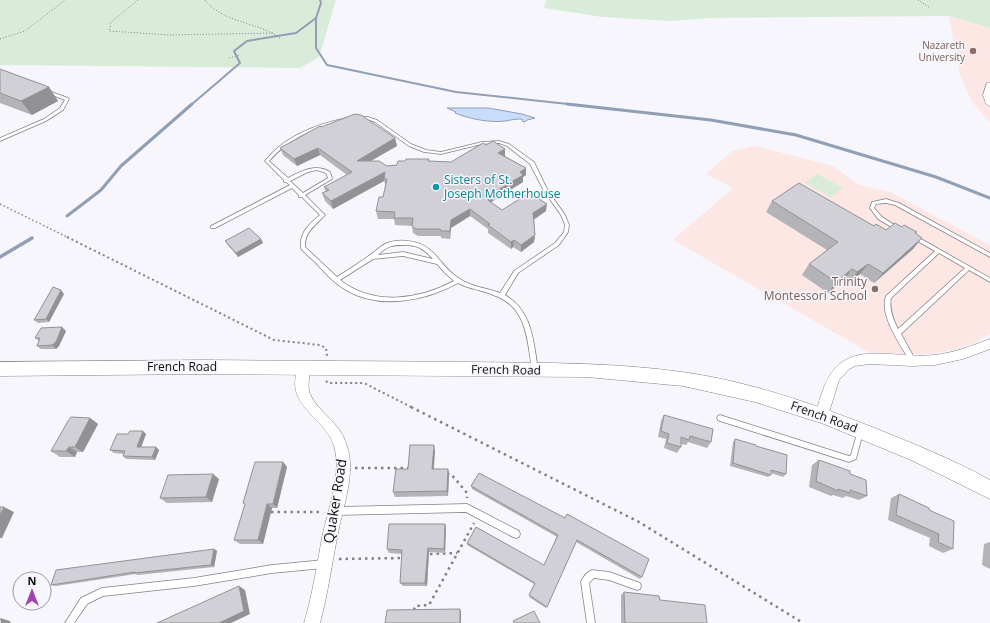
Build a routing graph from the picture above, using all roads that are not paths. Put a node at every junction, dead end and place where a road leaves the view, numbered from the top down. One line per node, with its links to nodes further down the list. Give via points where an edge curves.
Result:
1 (990, 86): 3 (street, via 986,91)
2 (40, 89): 4 (lane, via 67,99 62,109 45,120)
3 (990, 104)
4 (0, 140)
5 (286, 181): 6 (lane); 7 (lane, via 313,169 321,168 328,172 330,178); 19 (lane, via 267,161 278,149 294,138 337,120 368,118 410,144 436,153 492,142 508,145 532,163 546,192 567,225 566,232 557,244 516,272)
6 (292, 186): 7 (lane); 8 (lane)
7 (301, 196): 16 (lane, via 323,215 303,236 303,248)
8 (213, 227)
9 (900, 229): 12 (lane, via 875,214 872,208 874,203 886,201 902,206)
10 (906, 233): 11 (lane)
11 (938, 250): 15 (lane); 20 (lane, via 886,301)
12 (990, 255)
13 (372, 257): 14 (lane, via 403,254); 14 (lane, via 382,247 391,244 416,244 427,250); 16 (lane)
14 (438, 262): 18 (lane)
15 (968, 268): 17 (lane); 20 (lane)
16 (337, 280): 18 (lane, via 356,292 389,299 429,294)
17 (990, 280)
18 (458, 281): 19 (lane)
19 (502, 296): 25 (lane, via 516,306 523,316)
20 (898, 333): 22 (lane)
21 (990, 344): 22 (street, via 957,356)
22 (914, 362): 26 (street, via 868,359 853,361 846,365 833,381)
23 (304, 368): 24 (street, French Road); 25 (street, French Road); 30 (street, Quaker Road, via 303,392 307,402 336,433 343,453)
24 (0, 369)
25 (536, 370): 26 (street, French Road, via 587,370 684,379 727,388)
26 (822, 415): 28 (street, French Road)
27 (720, 418): 28 (lane, via 849,459 854,457)
28 (860, 430): 29 (street, French Road, via 913,451)
29 (990, 490)
30 (334, 511): 31 (lane, via 467,508); 32 (street, Quaker Road)
31 (516, 534)
32 (325, 561): 34 (lane, via 194,582 102,592 84,600); 35 (street, Quaker Road)
33 (637, 586): 36 (lane, via 609,576 592,574 586,582)
34 (68, 623)
35 (312, 623)
36 (592, 623)

